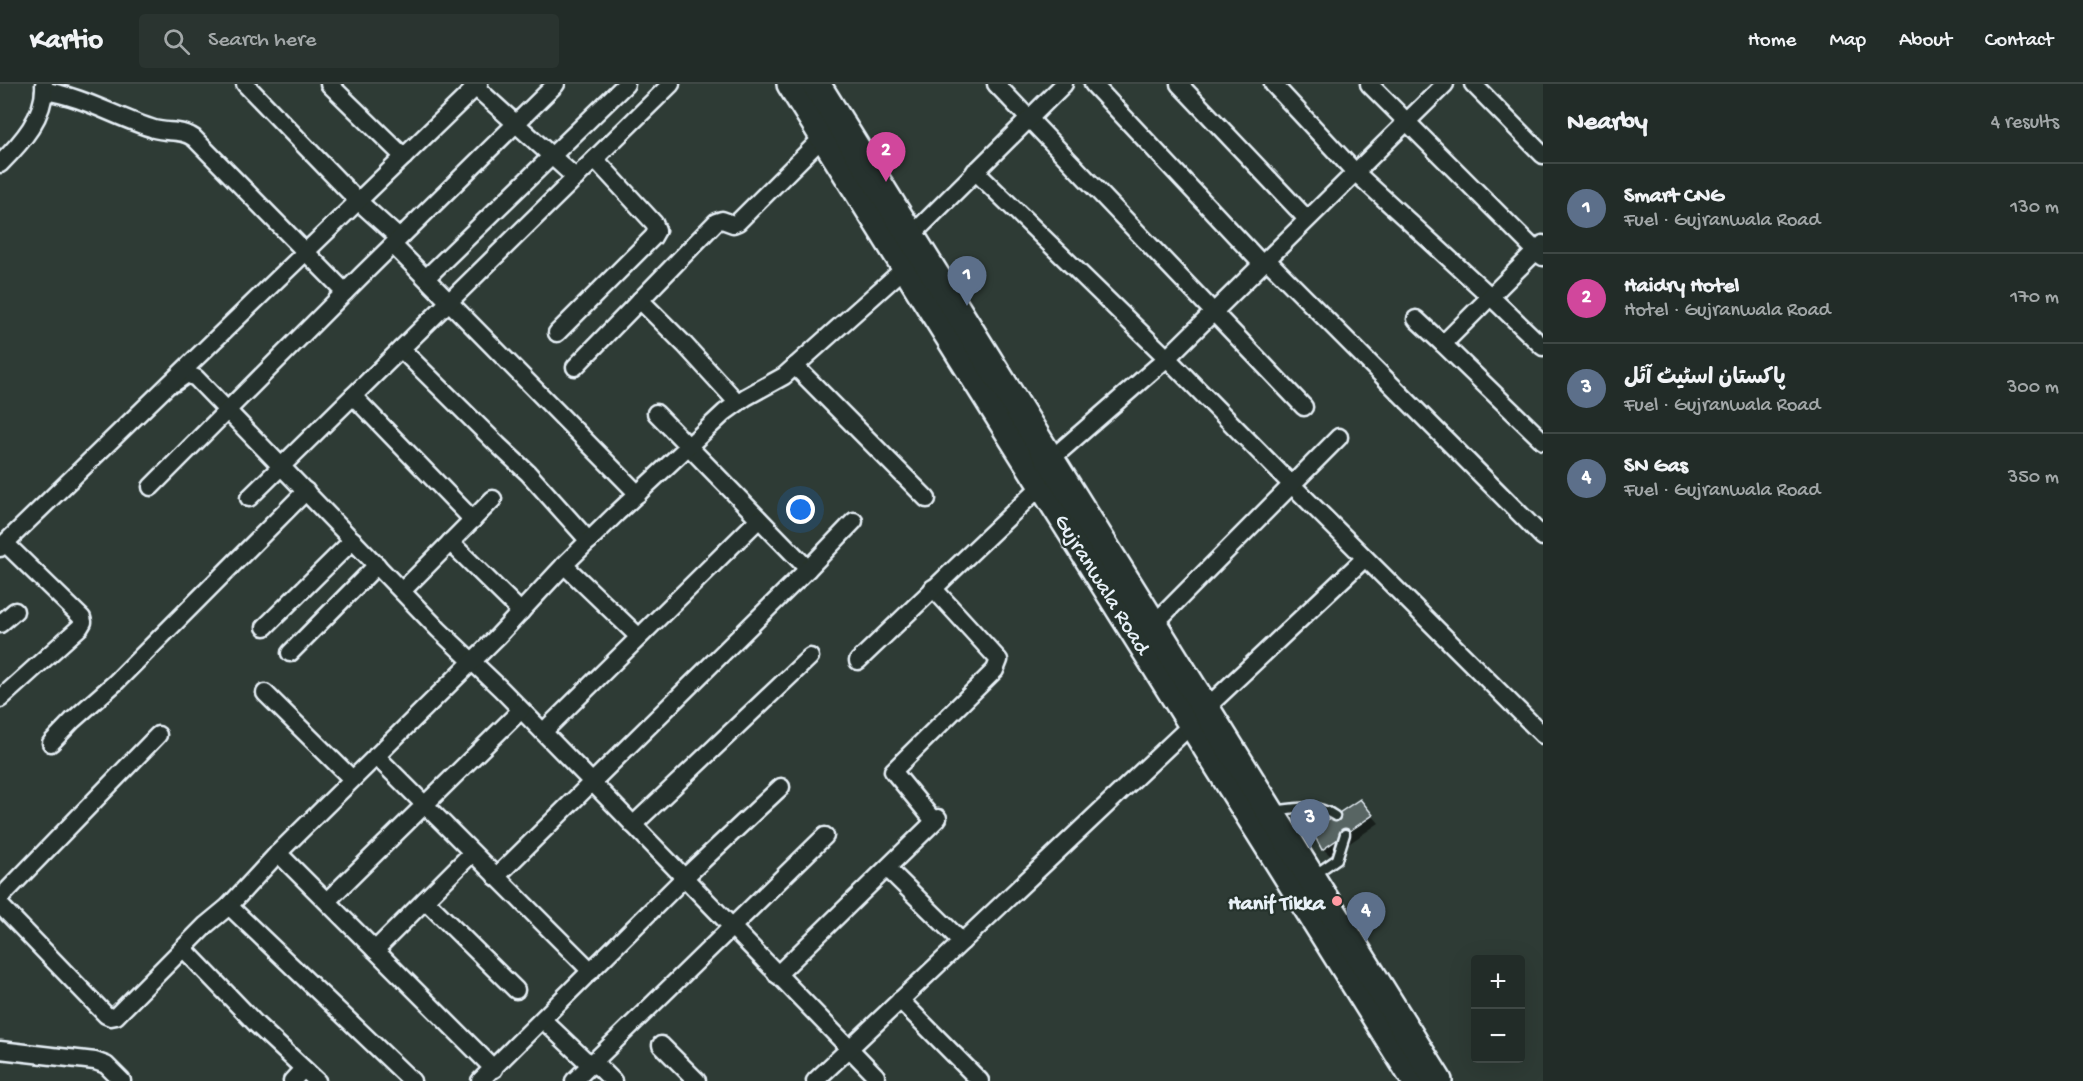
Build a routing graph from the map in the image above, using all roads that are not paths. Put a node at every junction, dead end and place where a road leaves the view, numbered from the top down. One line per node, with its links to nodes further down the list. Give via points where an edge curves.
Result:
1 (245, 84): 30 (street)
2 (329, 84): 24 (street)
3 (556, 84): 20 (street)
4 (626, 84): 23 (street)
5 (671, 84): 25 (street)
6 (791, 84): 21 (highway, Gujranwala Road)
7 (816, 84): 32 (highway, Gujranwala Road)
8 (996, 84): 18 (street)
9 (1064, 84): 18 (street)
10 (1093, 84): 36 (street)
11 (1179, 84): 31 (street)
12 (1273, 84): 28 (street)
13 (1369, 84): 19 (street)
14 (1444, 84): 19 (street)
15 (1473, 84): 22 (street)
16 (475, 85): 20 (street); 24 (street)
17 (44, 87): 26 (street, via 32,126); 35 (street, via 154,129 191,135)
18 (1029, 118): 27 (street); 43 (street)
19 (1406, 122): 28 (street); 34 (street)
20 (516, 124): 23 (street); 33 (street)
21 (824, 136): 37 (highway, Gujranwala Road); 41 (street, via 738,222 717,222)
22 (1543, 154)
23 (552, 156): 29 (street); 38 (street)
24 (404, 157): 30 (street)
25 (595, 159): 29 (street); 45 (street, via 657,230)
26 (0, 164)
27 (975, 171): 32 (street); 49 (street)
28 (1355, 172): 31 (street); 40 (street)
29 (576, 178): 42 (street)
30 (358, 201): 33 (street); 35 (street)
31 (1307, 219): 36 (street)
32 (910, 236): 62 (highway, Gujranwala Road)
33 (396, 241): 38 (street); 39 (street)
34 (1541, 251): 40 (street)
35 (306, 252): 39 (street); 52 (street)
36 (1264, 262): 43 (street); 73 (street)
37 (906, 267): 50 (street); 62 (highway, Gujranwala Road)
38 (427, 278): 42 (street)
39 (345, 292): 56 (street)
40 (1491, 297): 46 (street); 47 (street)
41 (640, 300): 51 (street); 54 (street)
42 (450, 301): 48 (street); 66 (street)
43 (1214, 311): 49 (street); 55 (street)
44 (1416, 319): 46 (street)
45 (556, 333)
46 (1443, 344): 59 (street)
47 (1543, 347)
48 (401, 349): 53 (street); 75 (street, via 512,457)
49 (1167, 357): 62 (street); 63 (street)
50 (795, 366): 54 (street); 69 (street)
51 (575, 367)
52 (171, 383): 56 (street, via 193,375); 77 (street)
53 (353, 396): 61 (street); 71 (street)
54 (737, 402): 60 (street)
55 (1304, 407)
56 (226, 410): 61 (street); 64 (street)
57 (656, 413): 60 (street)
58 (1339, 437): 63 (street)
59 (1543, 441)
60 (688, 446): 66 (street); 70 (street)
61 (282, 466): 65 (street); 67 (street)
62 (1046, 473): 82 (street); 87 (highway, Gujranwala Road); 97 (highway, Gujranwala Road)
63 (1292, 485): 78 (street); 87 (street)
64 (151, 487)
65 (306, 491): 74 (street); 101 (street)
66 (638, 494): 75 (street)
67 (249, 498)
68 (493, 499): 71 (street)
69 (927, 500)
70 (759, 519): 81 (street); 89 (street)
71 (473, 520): 76 (street)
72 (854, 520): 81 (street)
73 (1543, 537)
74 (353, 540): 79 (street); 88 (street)
75 (589, 541): 80 (street)
76 (450, 542): 83 (street); 85 (street)
77 (3, 546): 95 (street, via 83,622)
78 (1365, 558): 97 (street); 100 (street)
79 (377, 565): 83 (street); 90 (street)
80 (564, 565): 85 (street); 89 (street)
81 (808, 569): 104 (street)
82 (933, 588): 93 (street); 114 (street, via 999,660 995,670 893,771 936,820)
83 (402, 591): 92 (street)
84 (15, 611): 86 (street)
85 (521, 612): 92 (street)
86 (0, 624)
87 (1153, 625): 97 (highway, Gujranwala Road)
88 (265, 627)
89 (639, 637): 98 (street)
90 (290, 652)
91 (810, 657): 109 (street)
92 (472, 661): 96 (street); 102 (street)
93 (858, 661)
94 (265, 693): 103 (street)
95 (0, 699)
96 (521, 710): 98 (street); 106 (street)
97 (1199, 716): 107 (highway, Gujranwala Road); 117 (highway, Gujranwala Road); 124 (street)
98 (543, 732): 104 (street)
99 (158, 735): 118 (street)
100 (1543, 735)
101 (51, 743)
102 (376, 756): 103 (street); 106 (street)
103 (352, 779): 112 (street)
104 (592, 782): 109 (street); 115 (street)
105 (781, 787): 116 (street)
106 (424, 805): 113 (street); 120 (street)
107 (1270, 812): 108 (lane, via 1309,807); 117 (highway, Gujranwala Road)
108 (1335, 816)
109 (633, 825): 116 (street)
110 (1345, 834): 117 (lane, via 1336,859)
111 (825, 836): 123 (street)
112 (278, 853): 120 (street); 122 (street)
113 (472, 853): 115 (street); 119 (street)
114 (887, 868): 124 (street); 128 (street)
115 (496, 877): 127 (street)
116 (684, 878): 123 (street); 127 (street)
117 (1303, 882): 148 (highway, Gujranwala Road); 149 (highway, Gujranwala Road)
118 (0, 898)
119 (425, 900): 126 (street); 129 (street)
120 (327, 902): 126 (street)
121 (0, 905): 125 (street, via 108,1017 120,1012)
122 (229, 906): 125 (street); 141 (street)
123 (732, 927): 128 (street); 135 (street)
124 (962, 942): 130 (street)
125 (183, 948): 137 (street)
126 (375, 950): 136 (street)
127 (591, 971): 131 (street)
128 (777, 975): 133 (street)
129 (516, 990)
130 (900, 1000): 133 (street); 147 (street)
131 (543, 1020): 135 (street); 136 (street)
132 (661, 1045): 145 (street)
133 (849, 1048): 138 (street); 146 (street)
134 (0, 1050): 139 (street, via 95,1061 106,1065)
135 (591, 1064): 143 (street); 144 (street)
136 (494, 1069): 142 (street)
137 (298, 1075): 140 (street)
138 (876, 1076)
139 (122, 1081)
140 (317, 1081)
141 (412, 1081)
142 (480, 1081)
143 (574, 1081)
144 (613, 1081)
145 (697, 1081)
146 (816, 1081)
147 (980, 1081)
148 (1416, 1081)
149 (1438, 1081)

